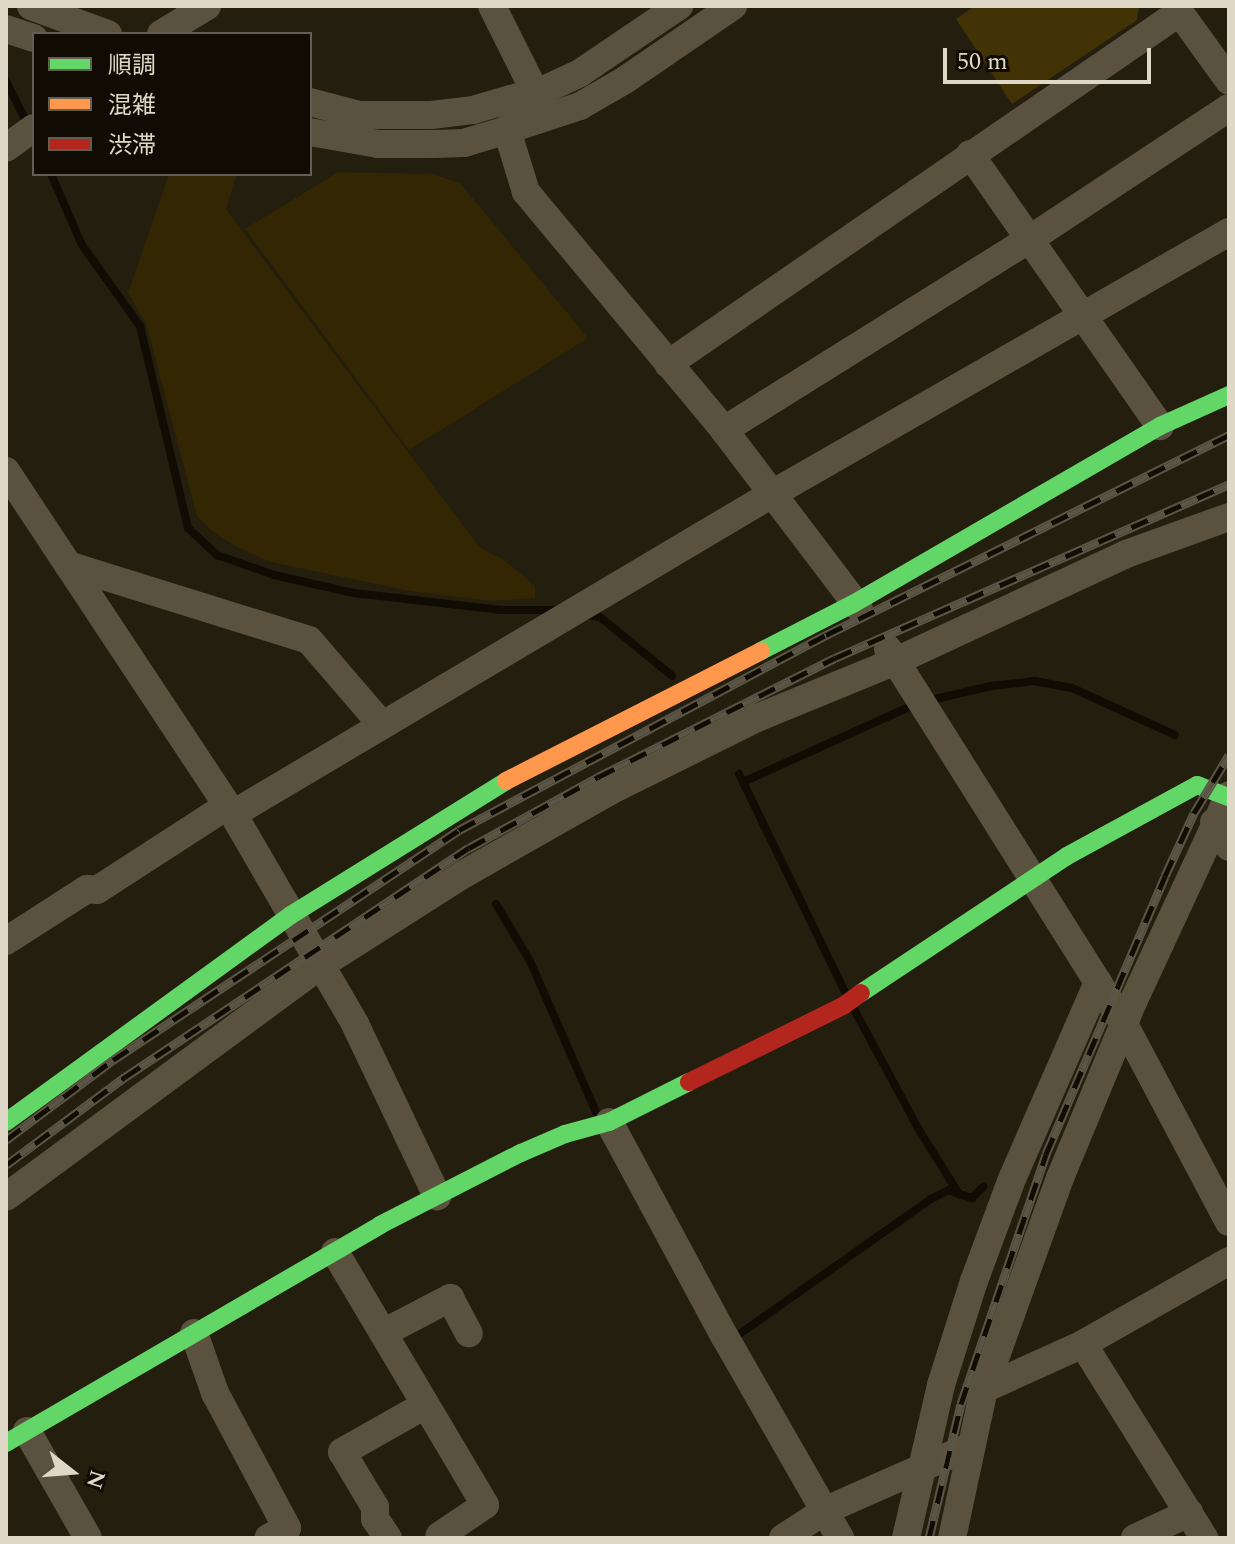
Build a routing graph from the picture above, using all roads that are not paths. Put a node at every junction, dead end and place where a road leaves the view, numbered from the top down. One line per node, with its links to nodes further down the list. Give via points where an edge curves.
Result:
1 (31, 6): 8 (street)
2 (207, 6): 9 (street)
3 (492, 6): 12 (street)
4 (679, 6): 12 (street, via 580,73)
5 (733, 6): 17 (street, via 580,106)
6 (1177, 9): 11 (street); 20 (street)
7 (6, 29): 10 (street)
8 (102, 32)
9 (164, 32)
10 (32, 37)
11 (1229, 81)
12 (535, 92): 15 (street); 17 (street)
13 (312, 103): 15 (street, via 359,115)
14 (1229, 108): 22 (street)
15 (453, 113): 17 (street)
16 (32, 129): 19 (street)
17 (507, 130): 18 (street, via 464,143 434,144 378,144); 24 (street, via 526,192)
18 (312, 132)
19 (6, 148)
20 (970, 154): 22 (street); 24 (street)
21 (1229, 232): 23 (street)
22 (1030, 239): 23 (street); 27 (street)
23 (1082, 317): 26 (street); 29 (street)
24 (668, 364): 27 (street)
25 (1229, 395): 26 (street)
26 (1160, 426): 32 (street)
27 (724, 430): 29 (street)
28 (6, 471): 31 (street)
29 (772, 494): 32 (street); 34 (street)
30 (1229, 517): 33 (street, via 1126,554)
31 (68, 565): 34 (street, via 309,640); 36 (street)
32 (856, 606): 40 (street, via 500,784)
33 (892, 655): 39 (street); 42 (street, via 610,791 464,874)
34 (382, 725): 36 (street)
35 (1228, 796): 37 (street); 39 (street, via 1197,785)
36 (230, 810): 40 (street); 41 (street)
37 (1214, 822): 38 (street); 44 (street)
38 (1229, 847)
39 (1034, 878): 43 (street); 46 (street, via 843,1006)
40 (291, 915): 42 (street); 45 (street)
41 (6, 941)
42 (321, 965): 47 (street); 48 (street)
43 (1098, 982): 44 (street); 60 (street, via 974,1281)
44 (1124, 1024): 49 (street); 56 (street, via 1060,1178)
45 (6, 1122)
46 (609, 1122): 47 (street, via 565,1134); 61 (street)
47 (437, 1196): 50 (street)
48 (6, 1197)
49 (1229, 1222)
50 (335, 1252): 52 (street); 53 (street)
51 (1229, 1261): 55 (street)
52 (194, 1333): 58 (street); 65 (street, via 215,1393 287,1528)
53 (383, 1333): 54 (street, via 450,1298); 57 (street)
54 (469, 1333)
55 (1083, 1344): 56 (street); 62 (street)
56 (984, 1389): 59 (street)
57 (425, 1405): 63 (street, via 485,1505); 66 (street, via 342,1452)
58 (16, 1437): 64 (street)
59 (971, 1446): 60 (street); 70 (street)
60 (922, 1468): 61 (street); 69 (street)
61 (826, 1510): 67 (street); 68 (street)
62 (1189, 1513): 71 (street); 72 (street)
63 (439, 1536)
64 (88, 1538)
65 (268, 1538)
66 (388, 1538)
67 (783, 1538)
68 (840, 1538)
69 (906, 1538)
70 (952, 1538)
71 (1135, 1538)
72 (1204, 1538)

